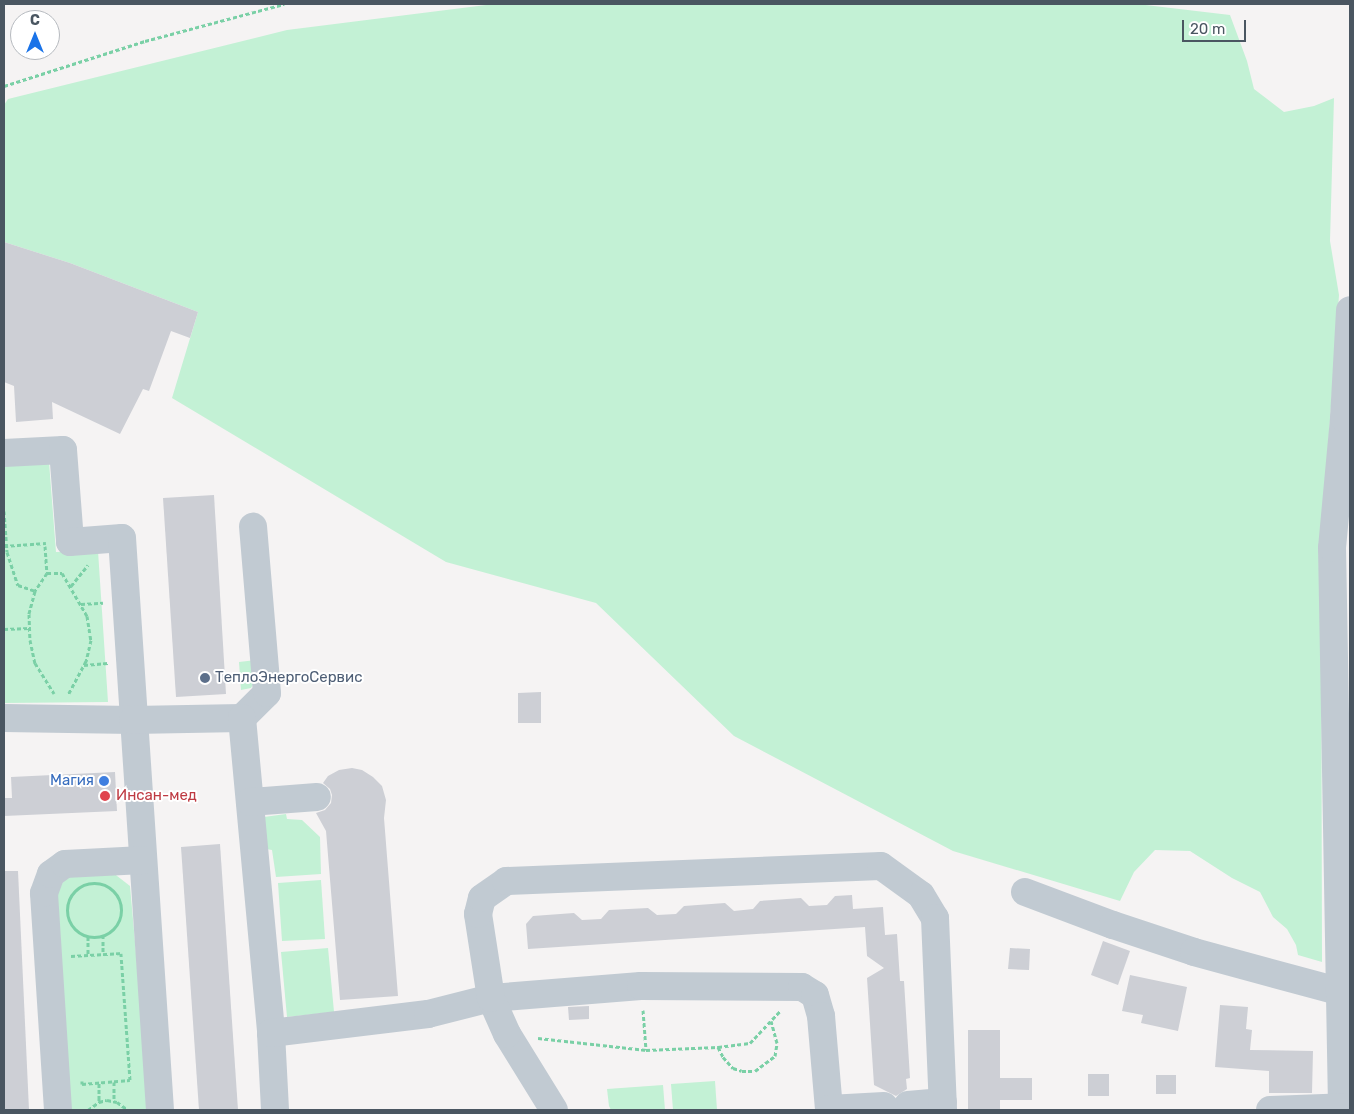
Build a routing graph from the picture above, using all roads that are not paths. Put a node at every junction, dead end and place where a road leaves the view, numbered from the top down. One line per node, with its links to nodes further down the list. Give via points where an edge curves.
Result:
1 (1350, 310): 11 (street, via 1332,548)
2 (4, 453): 6 (street, via 63,450 53,540 122,538)
3 (253, 527): 5 (street, via 267,693)
4 (4, 718): 6 (street)
5 (242, 718): 6 (street); 8 (street)
6 (133, 720): 9 (street)
7 (317, 797): 8 (street)
8 (250, 802): 13 (street)
9 (143, 860): 17 (street, via 65,864 51,874 44,893 61,957); 18 (street)
10 (1025, 892): 11 (street, via 1194,952)
11 (1341, 992): 15 (street)
12 (491, 998): 13 (street, via 428,1014); 14 (street, via 478,914 482,898 506,881 881,866 922,894 935,918); 16 (street, via 507,1034); 20 (street, via 641,986 802,987 815,995 821,1016)
13 (271, 1033): 19 (street)
14 (943, 1106): 20 (street, via 896,1105)
15 (1346, 1107): 21 (street)
16 (550, 1109)
17 (58, 1110)
18 (160, 1110)
19 (275, 1110)
20 (829, 1110)
21 (1270, 1110)

